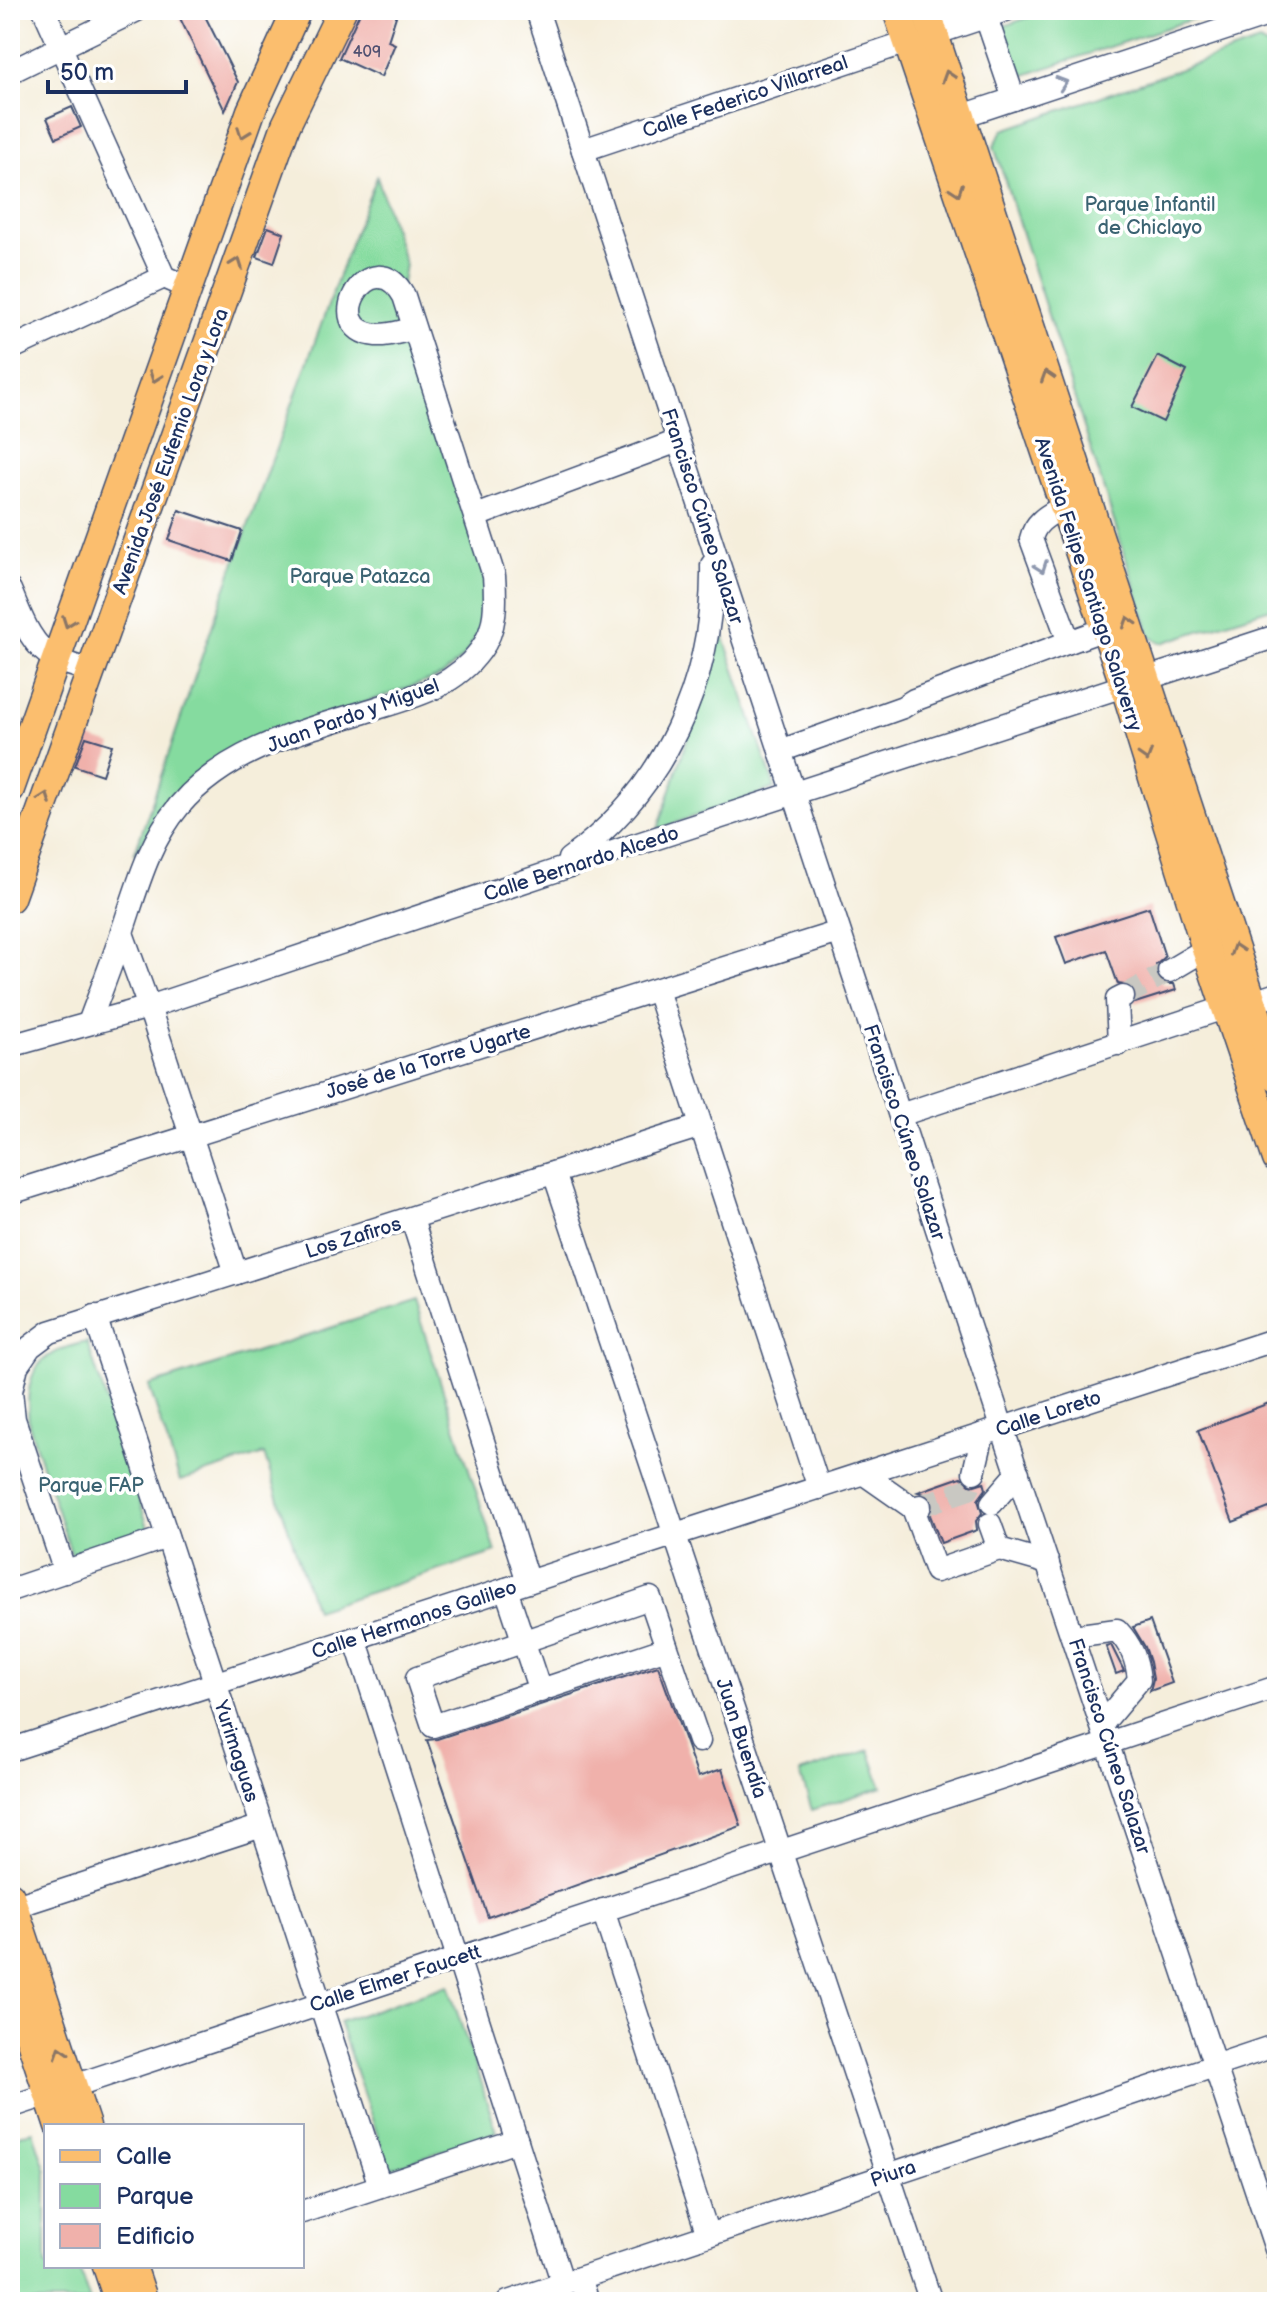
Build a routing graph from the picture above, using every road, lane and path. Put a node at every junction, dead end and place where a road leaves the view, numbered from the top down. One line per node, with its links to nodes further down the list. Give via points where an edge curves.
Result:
1 (44, 10): 10 (street)
2 (137, 10): 10 (street)
3 (297, 10): 15 (main road, Avenida José Eufemio Lora y Lora, one-way to 15)
4 (342, 10): 27 (main road, Avenida José Eufemio Lora y Lora, one-way to 4, via 286,125)
5 (537, 10): 14 (street, Francisco Cúneo Salazar)
6 (897, 10): 9 (main road, Avenida Felipe Santiago Salaverry)
7 (993, 12): 9 (street, Calle Federico Villarreal); 12 (street)
8 (1277, 12): 12 (street, one-way to 8)
9 (923, 28): 13 (main road, Avenida Felipe Santiago Salaverry, one-way to 9); 14 (street, Calle Federico Villarreal); 19 (main road, Avenida Felipe Santiago Salaverry, one-way to 19)
10 (61, 47): 11 (street); 15 (street)
11 (10, 72)
12 (1014, 99): 13 (street)
13 (962, 116): 28 (main road, Avenida Felipe Santiago Salaverry, one-way to 13)
14 (583, 150): 18 (street, Francisco Cúneo Salazar)
15 (176, 282): 17 (street); 26 (main road, Avenida José Eufemio Lora y Lora, one-way to 26)
16 (414, 329): 20 (street, Juan Pardo y Miguel)
17 (10, 349)
18 (678, 441): 20 (street); 21 (street, Francisco Cúneo Salazar)
19 (1064, 506): 23 (main road, Avenida Felipe Santiago Salaverry); 25 (street, one-way to 25, via 1040,521 1031,539)
20 (476, 516): 35 (street, Juan Pardo y Miguel, via 494,576 496,605 481,651 435,689 285,736 206,779 161,831 140,872)
21 (712, 544): 29 (street, Francisco Cúneo Salazar); 32 (street, via 707,640 678,731 625,810)
22 (10, 590): 26 (street, via 35,640)
23 (1105, 629): 25 (street); 28 (main road, Avenida Felipe Santiago Salaverry)
24 (1277, 636): 28 (street, Calle Bernardo Alcedo)
25 (1069, 642): 29 (street)
26 (55, 659): 27 (street); 30 (main road, Avenida José Eufemio Lora y Lora)
27 (91, 671): 33 (main road, Avenida José Eufemio Lora y Lora, one-way to 27)
28 (1135, 681): 31 (street, Calle Bernardo Alcedo); 36 (main road, Avenida Felipe Santiago Salaverry, one-way to 36); 40 (main road, Avenida Felipe Santiago Salaverry, one-way to 28)
29 (780, 751): 31 (street, Francisco Cúneo Salazar)
30 (10, 789)
31 (794, 793): 32 (street, Calle Bernardo Alcedo); 34 (street, Francisco Cúneo Salazar)
32 (552, 872): 41 (street, Calle Bernardo Alcedo)
33 (10, 898)
34 (839, 932): 38 (street, José de la Torre Ugarte); 49 (street, Francisco Cúneo Salazar)
35 (122, 933): 41 (street); 42 (street, Juan Pardo y Miguel)
36 (1206, 949): 37 (street); 40 (main road, Avenida Felipe Santiago Salaverry)
37 (1169, 971)
38 (657, 990): 50 (street); 51 (street, José de la Torre Ugarte)
39 (1123, 997): 46 (street, via 1117,1000)
40 (1252, 1001): 45 (main road, Avenida Felipe Santiago Salaverry); 46 (street); 52 (main road, Avenida Felipe Santiago Salaverry)
41 (149, 1007): 42 (street, Calle Bernardo Alcedo); 51 (street)
42 (89, 1023): 44 (street, Calle Bernardo Alcedo)
43 (10, 1032): 44 (street, Calle Bernardo Alcedo)
44 (37, 1037): 47 (street, Calle Bernardo Alcedo)
45 (1272, 1042): 48 (main road, Avenida Felipe Santiago Salaverry)
46 (1119, 1044): 49 (street)
47 (10, 1046)
48 (1277, 1077)
49 (900, 1115): 59 (street, Francisco Cúneo Salazar)
50 (701, 1126): 53 (street, Los Zafiros); 63 (street)
51 (191, 1136): 54 (street, José de la Torre Ugarte); 56 (street)
52 (1277, 1159)
53 (554, 1173): 55 (street, Los Zafiros); 64 (street, Juan Buendía)
54 (12, 1191)
55 (412, 1219): 56 (street, Los Zafiros); 69 (street)
56 (236, 1273): 57 (street, Los Zafiros)
57 (95, 1316): 65 (street, Yurimaguas); 68 (street, Los Zafiros, via 50,1332 30,1347 17,1366 11,1391 14,1419)
58 (1277, 1339): 59 (street, Calle Loreto)
59 (993, 1430): 60 (street); 61 (street, Calle Loreto); 62 (street, Francisco Cúneo Salazar)
60 (974, 1472)
61 (863, 1473): 63 (street, Calle Loreto); 66 (street, via 917,1507 936,1571)
62 (1018, 1473): 66 (street, via 984,1507); 67 (street, Francisco Cúneo Salazar)
63 (819, 1488): 64 (street, Calle Hermanos Galileo)
64 (674, 1534): 69 (street, Calle Hermanos Galileo); 83 (street, Juan Buendía)
65 (167, 1537): 68 (street); 76 (street, Yurimaguas)
66 (999, 1549): 67 (street)
67 (1048, 1563): 72 (street, Francisco Cúneo Salazar)
68 (65, 1572): 71 (street)
69 (528, 1582): 70 (street, Calle Hermanos Galileo)
70 (506, 1589): 73 (street, Calle Hermanos Galileo); 74 (street)
71 (10, 1590)
72 (1073, 1636): 79 (street, Francisco Cúneo Salazar); 79 (street, via 1117,1630 1137,1664 1139,1680)
73 (355, 1638): 76 (street, Calle Hermanos Galileo); 86 (street)
74 (523, 1642): 75 (street, via 650,1598); 78 (street); 78 (street, via 417,1678 433,1726)
75 (667, 1648): 78 (street); 80 (street)
76 (215, 1683): 81 (street, Calle Hermanos Galileo); 82 (street, Yurimaguas)
77 (1277, 1687): 79 (street, Calle Elmer Faucett)
78 (540, 1691)
79 (1106, 1733): 83 (street, Calle Elmer Faucett); 90 (street, Francisco Cúneo Salazar)
80 (699, 1741)
81 (10, 1750)
82 (262, 1826): 84 (street); 88 (street, Yurimaguas)
83 (781, 1853): 85 (street, Calle Elmer Faucett); 96 (street, Juan Buendía)
84 (11, 1904): 91 (main road, one-way to 84)
85 (603, 1910): 86 (street, Calle Elmer Faucett); 99 (street)
86 (458, 1958): 88 (street, Calle Elmer Faucett); 95 (street)
87 (10, 1977): 91 (main road)
88 (320, 2003): 91 (street, Calle Elmer Faucett); 97 (street, Yurimaguas)
89 (1277, 2045): 90 (street, Piura)
90 (1215, 2065): 96 (street, Piura); 100 (street, Francisco Cúneo Salazar)
91 (60, 2089): 92 (street, Calle Elmer Faucett); 93 (main road); 94 (main road)
92 (10, 2107)
93 (59, 2124)
94 (85, 2124)
95 (517, 2141): 97 (street); 102 (street)
96 (888, 2175): 99 (street, Piura); 107 (street, Juan Buendía)
97 (380, 2186): 98 (street)
98 (304, 2211)
99 (708, 2235): 102 (street, Piura)
100 (1277, 2252)
101 (123, 2268): 103 (main road); 104 (main road)
102 (572, 2281): 105 (street, Piura); 106 (street)
103 (119, 2302)
104 (144, 2302)
105 (508, 2302)
106 (588, 2302)
107 (931, 2302)

